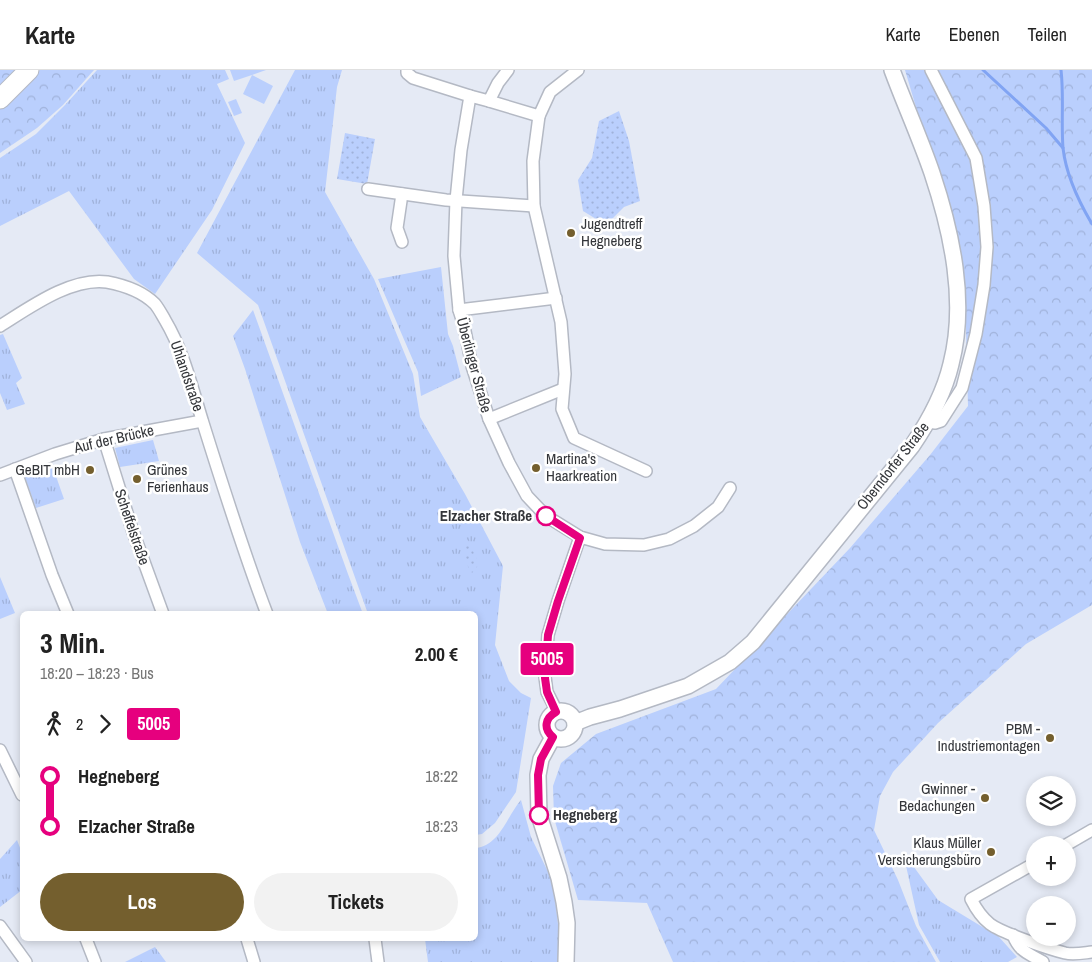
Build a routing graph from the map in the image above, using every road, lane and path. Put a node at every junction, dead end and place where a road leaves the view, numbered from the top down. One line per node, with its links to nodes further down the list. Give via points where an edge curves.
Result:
1 (29, 70): 8 (main road)
2 (407, 70): 7 (street, via 413,78)
3 (508, 70): 9 (street)
4 (578, 70): 10 (street, via 550,92)
5 (892, 70): 22 (street, Oberndorfer Straße, via 932,173 952,248 956,279 958,310 951,364)
6 (931, 70): 22 (street, via 976,158 987,247 976,334 962,388 941,421)
7 (470, 96): 9 (street); 13 (street, Überlinger Straße)
8 (0, 99)
9 (489, 101): 10 (street)
10 (540, 116): 14 (street, via 533,161)
11 (368, 189): 12 (street)
12 (402, 194): 13 (street); 15 (street, via 397,228)
13 (456, 200): 14 (street); 17 (street, Überlinger Straße, via 454,256)
14 (534, 206): 16 (street)
15 (402, 242)
16 (556, 298): 17 (street, Überlinger Straße); 19 (street, via 564,353)
17 (459, 310): 20 (street, Überlinger Straße)
18 (0, 326): 21 (street, Uhlandstraße, via 38,302 85,283 106,282 127,287 155,304 172,332)
19 (563, 390): 20 (street, Überlinger Straße); 25 (street, via 562,409 574,438)
20 (489, 420): 28 (street, Überlinger Straße, via 526,496 546,516)
21 (202, 421): 23 (street, Auf der Brücke); 31 (street, Uhlandstraße)
22 (928, 422): 33 (street, Oberndorfer Straße, via 753,642 730,662 676,691)
23 (104, 439): 24 (street, Auf der Brücke); 30 (street, Scheffelstraße)
24 (15, 470): 26 (street, Auf der Brücke); 29 (street)
25 (646, 471)
26 (0, 475)
27 (730, 488): 28 (street, via 718,507 694,526 669,539 644,545 605,544)
28 (580, 538): 32 (street, via 548,635 545,678)
29 (67, 611)
30 (162, 611)
31 (266, 611)
32 (556, 712): 33 (street, via 566,712); 34 (street, via 547,721 547,730)
33 (574, 723): 34 (street, Oberndorfer Straße, via 573,732 566,738)
34 (553, 737): 50 (street, via 541,759 538,775 539,815 564,902)
35 (0, 750): 36 (street)
36 (20, 791)
37 (1092, 830): 38 (street)
38 (1076, 839)
39 (1026, 868): 41 (street, via 971,899 991,925)
40 (0, 926): 46 (street)
41 (1013, 935): 45 (street, via 1065,953); 51 (street, via 1022,951)
42 (87, 941): 47 (street)
43 (248, 941): 48 (street)
44 (374, 941): 49 (street)
45 (1092, 952)
46 (26, 962)
47 (95, 962)
48 (254, 962)
49 (378, 962)
50 (566, 962)
51 (1043, 962)

